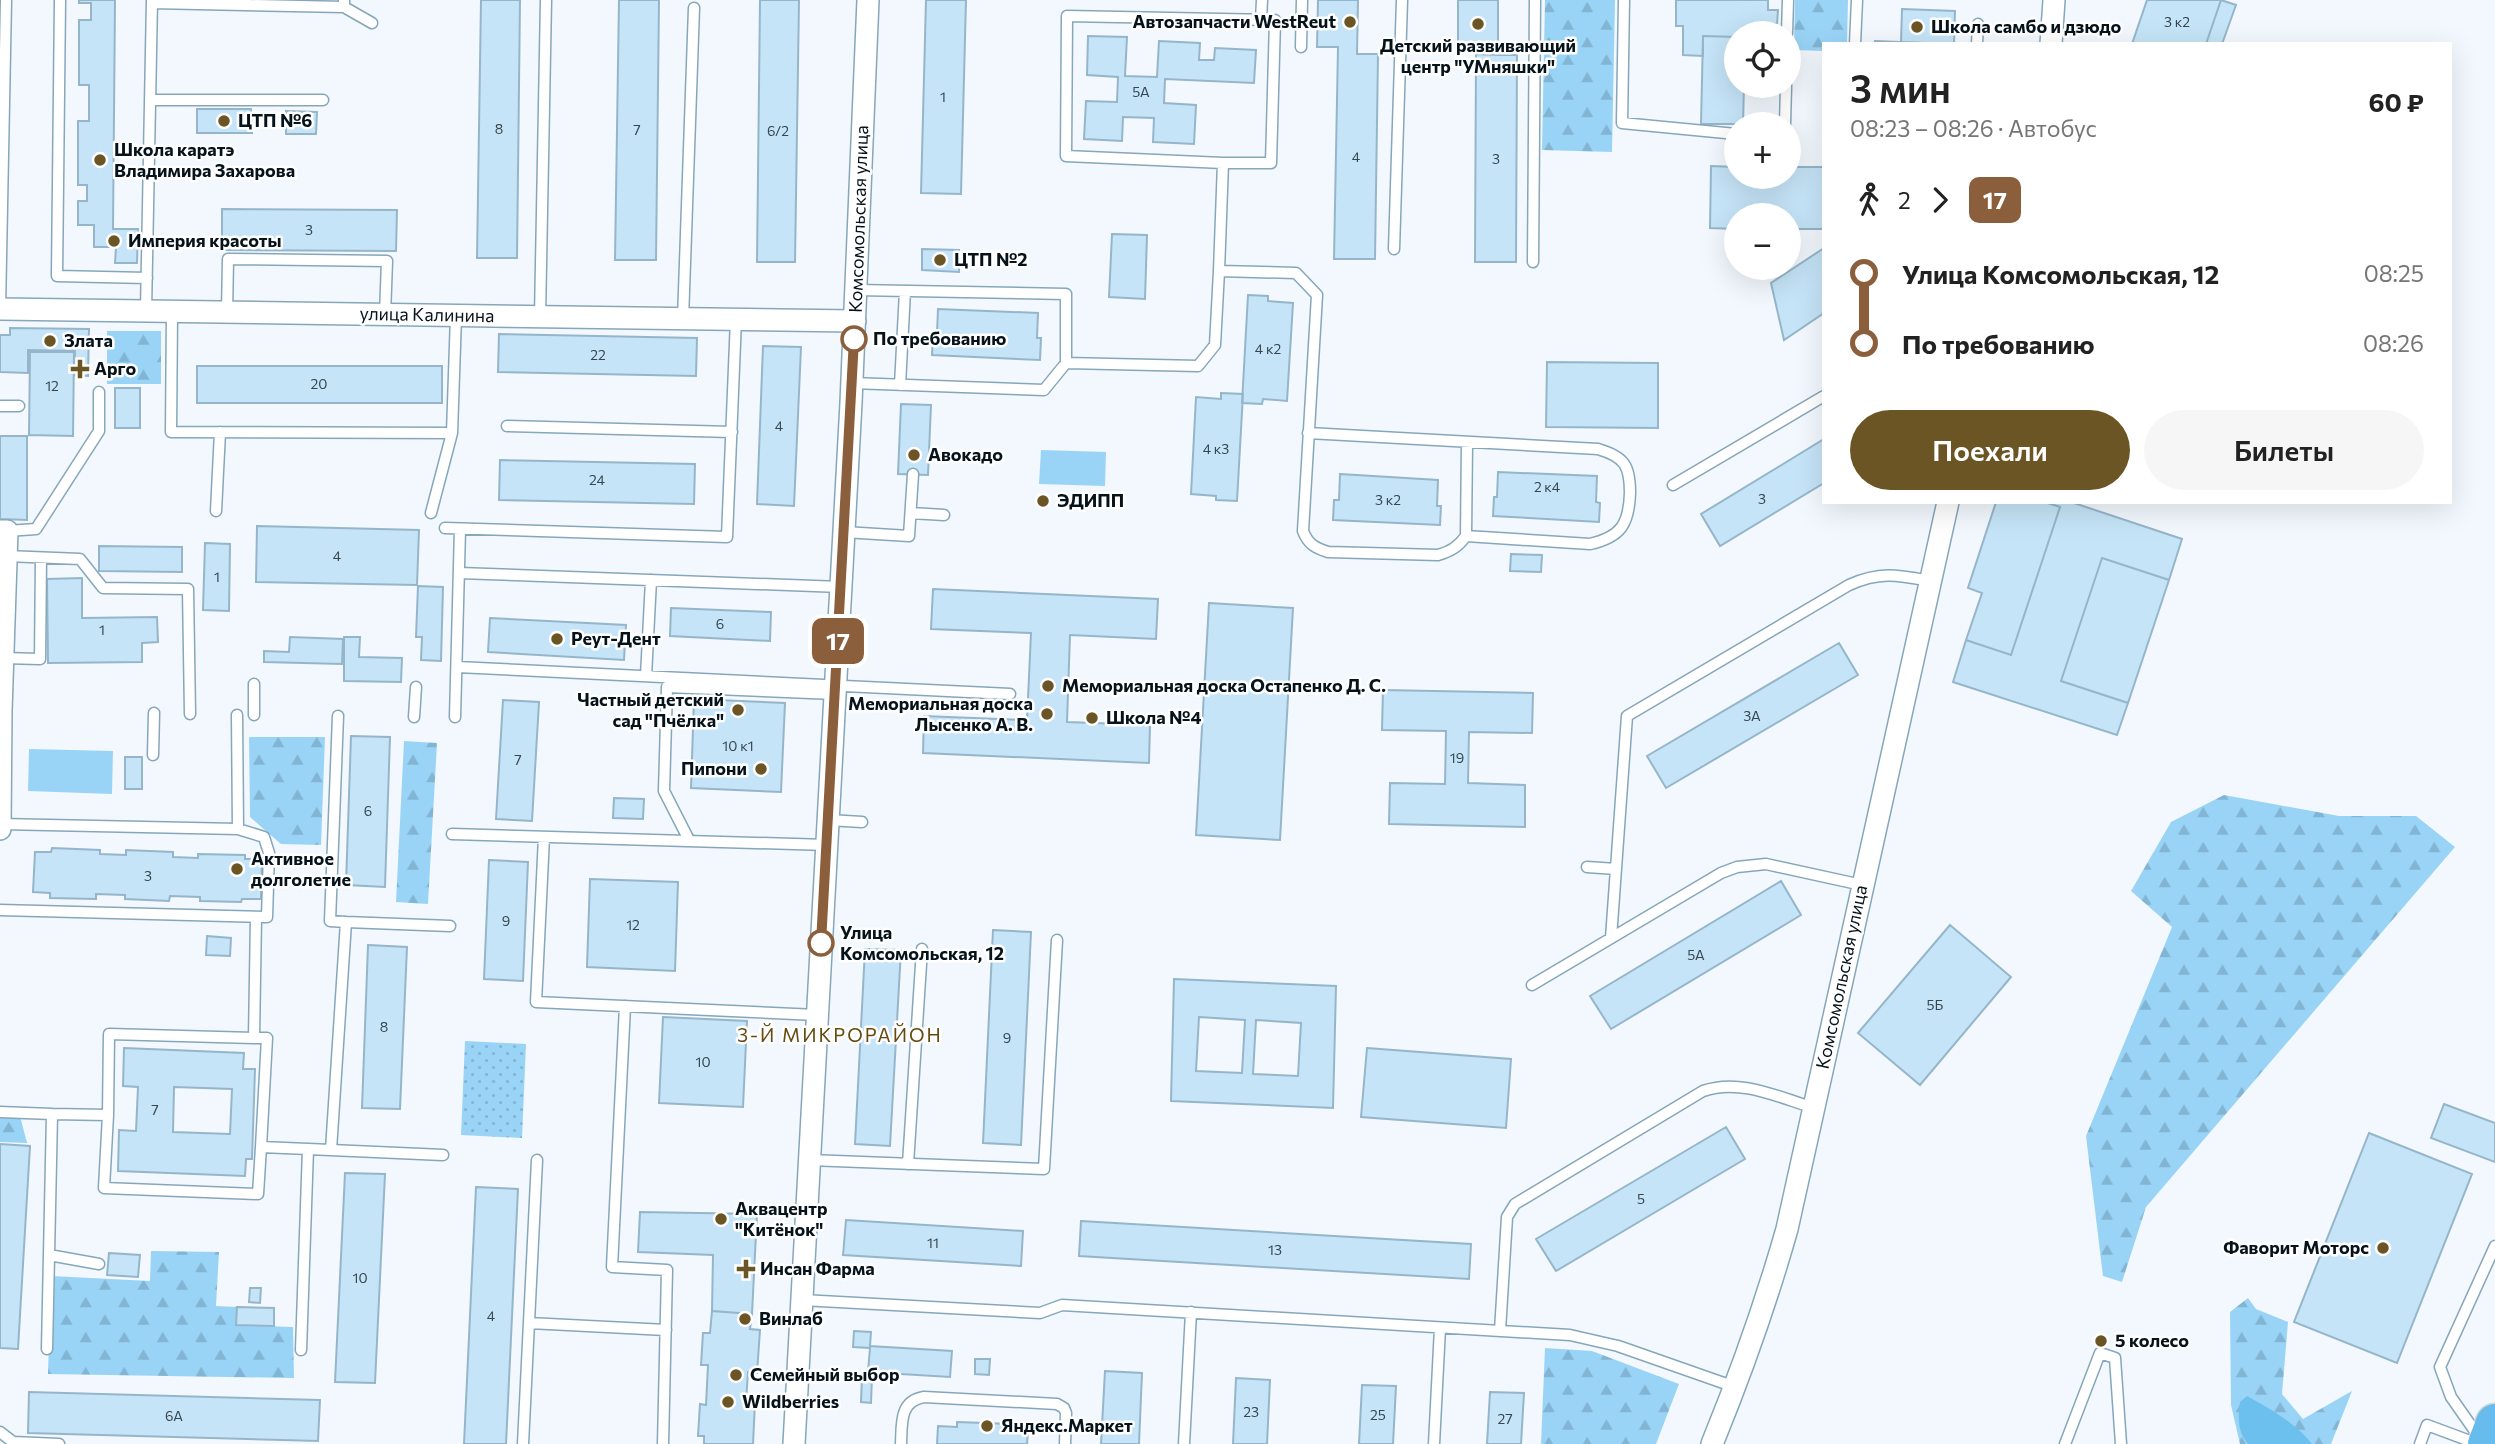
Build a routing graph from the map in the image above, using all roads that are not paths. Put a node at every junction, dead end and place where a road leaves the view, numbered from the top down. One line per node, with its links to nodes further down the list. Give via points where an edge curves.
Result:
1 (6, 0): 34 (lane)
2 (60, 0): 31 (lane, via 57,276)
3 (546, 0): 40 (lane)
4 (868, 0): 32 (street, Комсомольская улица)
5 (1262, 0): 16 (lane)
6 (1302, 0): 23 (lane)
7 (1402, 0): 28 (lane)
8 (1535, 0): 29 (lane)
9 (1624, 0): 26 (lane, via 1622,123)
10 (1788, 0): 17 (lane)
11 (1857, 0): 20 (lane)
12 (2054, 0): 22 (street)
13 (152, 1): 14 (lane); 24 (lane)
14 (344, 4): 18 (lane)
15 (694, 8): 41 (lane)
16 (1261, 19): 27 (lane, via 1275,20 1270,163); 27 (lane, via 1067,16 1066,156)
17 (1787, 21)
18 (372, 23)
19 (1978, 24): 21 (lane)
20 (1855, 42)
21 (1977, 42)
22 (2051, 42)
23 (1301, 47)
24 (150, 100): 25 (lane); 31 (lane)
25 (323, 100)
26 (1724, 133)
27 (1223, 163): 30 (lane)
28 (1394, 249)
29 (1533, 262)
30 (1219, 271): 44 (lane, via 1215,345 1198,366); 55 (lane, via 1296,272 1317,295)
31 (147, 278): 35 (lane)
32 (856, 290): 33 (lane); 43 (street, Комсомольская улица)
33 (905, 291): 44 (lane, via 1066,294); 46 (lane)
34 (0, 309): 35 (street, улица Калинина)
35 (146, 312): 36 (street, улица Калинина)
36 (172, 312): 37 (street, улица Калинина); 52 (lane, via 172,432)
37 (227, 313): 38 (street, улица Калинина); 38 (lane, via 228,259 387,261)
38 (386, 315): 39 (street, улица Калинина)
39 (456, 316): 40 (street, улица Калинина); 54 (lane)
40 (540, 317): 41 (street, улица Калинина)
41 (683, 318): 42 (street, улица Калинина)
42 (736, 319): 43 (street, улица Калинина); 53 (lane)
43 (855, 321): 45 (street, Комсомольская улица)
44 (1066, 363): 46 (lane, via 1044,390)
45 (852, 383): 46 (lane); 67 (street, Комсомольская улица)
46 (900, 385)
47 (99, 392): 66 (lane, via 100,431 36,528)
48 (1822, 397): 58 (lane)
49 (0, 406): 50 (lane)
50 (19, 406)
51 (507, 426): 53 (lane)
52 (219, 432): 54 (lane); 60 (lane)
53 (732, 432): 65 (lane, via 727,537)
54 (452, 433): 61 (lane)
55 (1308, 433): 56 (lane); 68 (lane, via 1303,531 1307,542 1328,551 1438,555 1459,545)
56 (1467, 442): 68 (lane); 68 (lane, via 1598,449 1614,454 1630,477 1627,519 1619,532 1606,540 1590,544)
57 (913, 474): 62 (lane)
58 (1673, 485)
59 (1948, 504): 73 (street, Комсомольская улица)
60 (216, 511)
61 (431, 513)
62 (911, 513): 63 (lane); 67 (lane, via 909,536)
63 (944, 515)
64 (445, 528): 65 (lane)
65 (460, 529): 71 (lane)
66 (4, 531): 69 (street)
67 (844, 532): 74 (street, Комсомольская улица)
68 (1466, 536)
69 (6, 556): 70 (lane); 75 (street)
70 (41, 558): 75 (lane, via 40,659); 83 (lane, via 80,559 103,588 188,589)
71 (459, 573): 72 (lane); 76 (lane)
72 (651, 580): 74 (lane); 77 (lane)
73 (1930, 581): 100 (lane, via 1882,574 1849,584 1627,716); 101 (street, Комсомольская улица)
74 (841, 587): 80 (street, Комсомольская улица)
75 (3, 658): 90 (street)
76 (457, 667): 77 (lane); 88 (lane)
77 (646, 676): 80 (lane)
78 (254, 684): 85 (lane)
79 (416, 687): 87 (lane)
80 (835, 689): 81 (lane); 91 (street, Комсомольская улица); 97 (lane, via 667,687 664,791)
81 (1010, 694)
82 (154, 713): 89 (lane)
83 (190, 714)
84 (237, 715): 94 (lane)
85 (254, 715)
86 (338, 716): 104 (lane, via 330,920)
87 (414, 717)
88 (455, 718)
89 (153, 755)
90 (0, 786): 93 (street)
91 (828, 820): 92 (lane); 98 (street, Комсомольская улица)
92 (862, 822)
93 (0, 827): 94 (lane)
94 (238, 829): 103 (lane, via 264,837 270,853 267,917)
95 (452, 834): 96 (lane)
96 (544, 836): 97 (lane); 110 (lane, via 536,1002)
97 (689, 840): 98 (lane)
98 (827, 845): 111 (street, Комсомольская улица)
99 (1587, 867): 100 (lane)
100 (1616, 869): 106 (lane)
101 (1862, 885): 106 (lane, via 1766,864 1737,867); 113 (street, Комсомольская улица)
102 (0, 910): 103 (lane)
103 (256, 917): 112 (lane)
104 (346, 922): 105 (lane); 119 (lane)
105 (450, 926)
106 (1611, 938): 109 (lane)
107 (1057, 940): 123 (lane, via 1049,1169)
108 (922, 949): 123 (lane)
109 (1532, 985)
110 (625, 1006): 111 (lane); 131 (lane, via 612,1267 667,1270)
111 (817, 1015): 122 (street, Комсомольская улица)
112 (254, 1038): 116 (lane, via 109,1034); 117 (lane, via 267,1038)
113 (1814, 1108): 132 (lane, via 1745,1087 1718,1086 1515,1204 1507,1217); 135 (street, Комсомольская улица, via 1787,1229)
114 (0, 1112): 115 (lane)
115 (52, 1114): 116 (lane); 125 (lane)
116 (108, 1115): 117 (lane, via 104,1188 258,1194)
117 (261, 1147): 118 (lane)
118 (308, 1149): 119 (lane); 134 (lane)
119 (331, 1150): 120 (lane)
120 (443, 1155)
121 (537, 1160): 129 (lane)
122 (809, 1160): 123 (lane); 127 (street, Комсомольская улица)
123 (908, 1164)
124 (2495, 1246): 151 (lane, via 2440,1367 2451,1397)
125 (49, 1255): 126 (lane); 133 (lane)
126 (99, 1265)
127 (802, 1300): 128 (lane, via 1040,1313 1062,1305); 141 (street, Комсомольская улица)
128 (1191, 1312): 130 (lane); 144 (lane)
129 (529, 1323): 131 (lane); 139 (lane)
130 (1440, 1328): 132 (lane); 145 (lane)
131 (666, 1330): 140 (lane)
132 (1500, 1331): 135 (lane, via 1593,1339)
133 (47, 1349)
134 (301, 1350)
135 (1735, 1399): 146 (street, Комсомольская улица)
136 (2495, 1423): 151 (highway)
137 (0, 1432): 138 (lane, via 13,1442)
138 (59, 1444)
139 (523, 1444)
140 (663, 1444)
141 (794, 1444)
142 (901, 1444): 143 (lane, via 903,1410 924,1397 1058,1404 1066,1413)
143 (1065, 1444)
144 (1184, 1444)
145 (1434, 1444)
146 (1712, 1444)
147 (2065, 1444): 148 (lane, via 2100,1353 2115,1358)
148 (2122, 1444)
149 (2420, 1444): 150 (lane, via 2427,1425)
150 (2478, 1444)
151 (2486, 1444)

